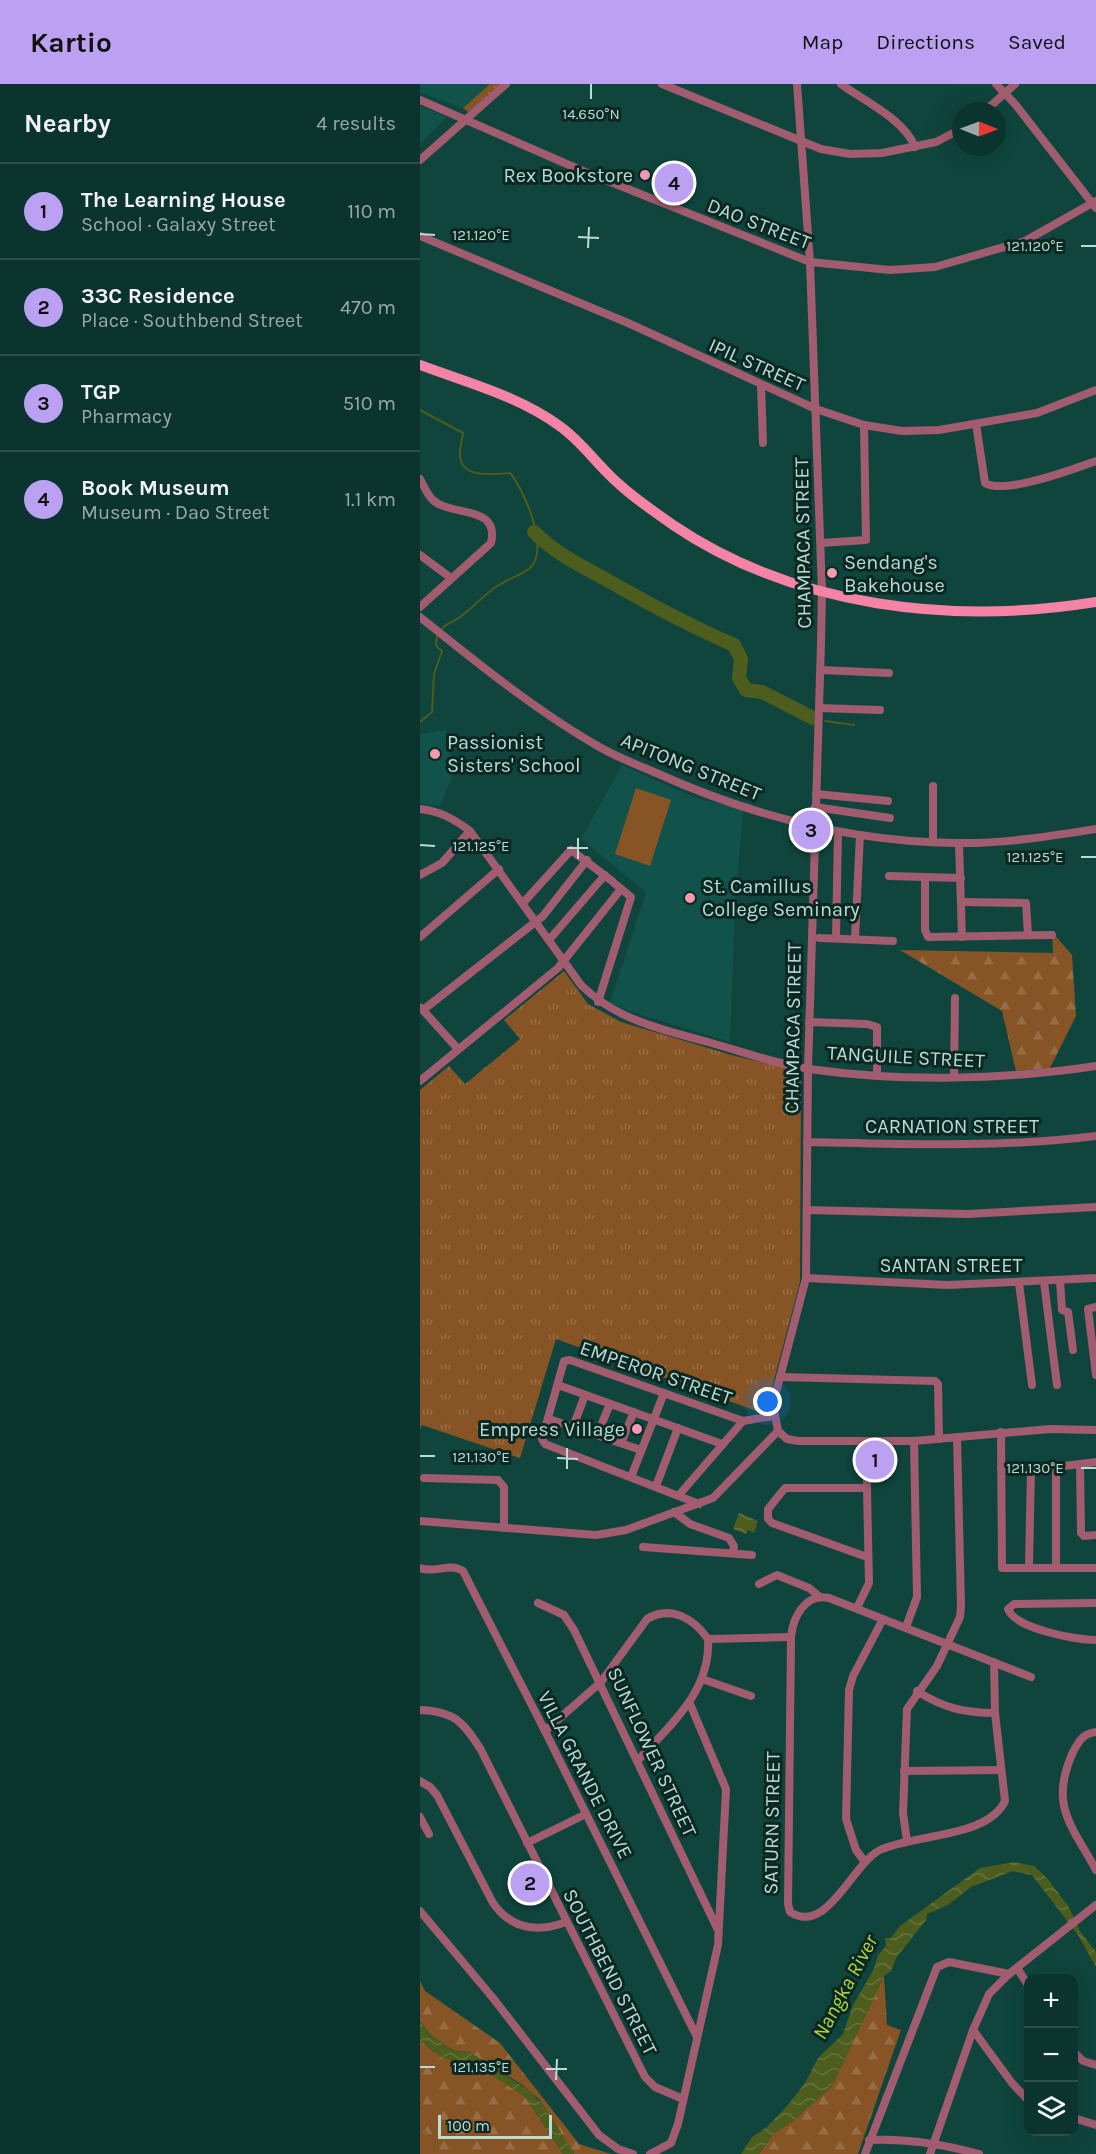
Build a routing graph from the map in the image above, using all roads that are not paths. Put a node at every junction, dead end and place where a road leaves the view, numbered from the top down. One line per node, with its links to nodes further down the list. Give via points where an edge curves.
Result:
1 (506, 84): 10 (street)
2 (662, 84): 12 (street)
3 (797, 84): 12 (street, CHAMPACA STREET)
4 (841, 84): 13 (street, via 895,122)
5 (996, 84): 7 (street)
6 (1015, 84): 7 (street)
7 (1007, 94): 9 (street); 15 (street)
8 (420, 99): 10 (street, DAO STREET)
9 (997, 102)
10 (466, 119): 14 (street); 17 (street, DAO STREET)
11 (952, 134): 13 (street)
12 (800, 140): 13 (street, via 820,149 850,154); 17 (street, CHAMPACA STREET)
13 (915, 147)
14 (420, 160)
15 (1095, 204): 17 (street, DAO STREET, via 1025,241 935,267 890,270)
16 (420, 236): 19 (street, IPIL STREET, via 628,323)
17 (810, 262): 21 (street, CHAMPACA STREET)
18 (420, 365): 30 (main road, via 531,408 562,427 618,484 674,525 721,552)
19 (761, 385): 21 (street, IPIL STREET); 24 (street)
20 (1095, 393): 23 (street, IPIL STREET, via 1037,413)
21 (816, 409): 22 (street, IPIL STREET); 27 (street, CHAMPACA STREET)
22 (864, 424): 23 (street, IPIL STREET, via 902,431); 27 (street, via 866,540)
23 (976, 424): 25 (street, via 988,485 1058,475)
24 (764, 443)
25 (1096, 461)
26 (420, 480): 29 (street, via 431,500 478,515 492,527 491,543)
27 (820, 543): 30 (street, CHAMPACA STREET)
28 (420, 555): 29 (street)
29 (451, 578): 32 (street)
30 (822, 592): 31 (main road, via 917,610 974,613); 34 (street, CHAMPACA STREET)
31 (1096, 602)
32 (420, 607)
33 (420, 617): 44 (street, APITONG STREET, via 599,747 695,791)
34 (821, 670): 35 (street); 36 (street, CHAMPACA STREET)
35 (889, 673)
36 (819, 708): 37 (street); 39 (street, CHAMPACA STREET)
37 (880, 710)
38 (933, 786): 49 (street)
39 (816, 794): 40 (street); 41 (street, CHAMPACA STREET)
40 (888, 801)
41 (815, 807): 43 (street); 44 (street, CHAMPACA STREET)
42 (420, 809): 46 (street, TANGUILE STREET, via 454,819)
43 (890, 818)
44 (814, 828): 47 (street, APITONG STREET); 75 (street, CHAMPACA STREET)
45 (1096, 829): 50 (street, APITONG STREET)
46 (470, 831): 52 (street, TANGUILE STREET); 53 (street, via 442,863)
47 (838, 832): 48 (street, APITONG STREET); 68 (street)
48 (860, 835): 49 (street, APITONG STREET); 69 (street)
49 (933, 842): 50 (street, APITONG STREET)
50 (959, 843): 56 (street)
51 (587, 860): 54 (street); 60 (street, via 574,851 567,852); 61 (street)
52 (499, 869): 60 (street, TANGUILE STREET); 64 (street)
53 (420, 875)
54 (605, 875): 58 (street); 66 (street)
55 (889, 876): 57 (street)
56 (961, 878): 57 (street); 59 (street)
57 (925, 879): 65 (street, via 926,935)
58 (621, 889): 71 (street); 73 (street, via 631,899)
59 (962, 902): 62 (street, via 1026,903); 65 (street)
60 (523, 903): 61 (street, TANGUILE STREET)
61 (536, 921): 66 (street, TANGUILE STREET); 74 (street)
62 (1028, 935): 63 (street); 65 (street)
63 (1052, 935)
64 (420, 937)
65 (962, 937)
66 (551, 938): 71 (street, TANGUILE STREET)
67 (819, 938): 68 (street)
68 (836, 938): 69 (street)
69 (855, 938): 70 (street)
70 (892, 941)
71 (563, 962): 73 (street, TANGUILE STREET); 76 (street)
72 (955, 998): 80 (street)
73 (598, 1002): 78 (street, TANGUILE STREET, via 675,1034)
74 (422, 1008): 76 (street)
75 (809, 1022): 78 (street, CHAMPACA STREET); 79 (street, via 877,1027)
76 (458, 1049): 81 (street)
77 (1096, 1066): 80 (street, TANGUILE STREET, via 1009,1076)
78 (808, 1069): 79 (street, TANGUILE STREET); 83 (street, CHAMPACA STREET)
79 (877, 1074): 80 (street, TANGUILE STREET)
80 (954, 1077)
81 (420, 1081)
82 (1096, 1136): 83 (street, CARNATION STREET, via 957,1145)
83 (807, 1142): 85 (street, CHAMPACA STREET)
84 (1096, 1208): 85 (street, via 967,1214)
85 (807, 1210): 86 (street, CHAMPACA STREET)
86 (806, 1278): 90 (street, SANTAN STREET, via 948,1286); 96 (street, CHAMPACA STREET)
87 (1096, 1278): 88 (street, SANTAN STREET)
88 (1060, 1281): 89 (street, SANTAN STREET); 93 (street, via 1062,1310 1068,1312)
89 (1044, 1282): 90 (street, SANTAN STREET); 99 (street)
90 (1019, 1283): 98 (street)
91 (1096, 1307): 92 (street, via 1088,1310)
92 (1093, 1330): 94 (street)
93 (1073, 1350)
94 (1094, 1350): 95 (street)
95 (1096, 1375)
96 (780, 1377): 104 (street, CHAMPACA STREET); 115 (street, via 935,1381)
97 (558, 1385): 100 (street, EMPEROR STREET, via 564,1361 570,1359); 101 (street); 105 (street, EMPEROR STREET)
98 (1032, 1385)
99 (1057, 1385)
100 (664, 1393): 106 (street); 107 (street, EMPEROR STREET)
101 (585, 1395): 102 (street); 108 (street)
102 (610, 1404): 103 (street); 113 (street)
103 (634, 1412): 106 (street); 118 (street)
104 (773, 1416): 107 (street, EMPEROR STREET); 111 (street, CHAMPACA STREET)
105 (549, 1419): 108 (street); 127 (street, EMPEROR STREET, via 542,1439 545,1444)
106 (653, 1419): 109 (street); 120 (street)
107 (743, 1421): 119 (street)
108 (573, 1427): 113 (street)
109 (678, 1428): 119 (street); 128 (street)
110 (1096, 1430): 112 (street)
111 (778, 1431): 117 (street, via 787,1439 798,1441); 131 (street, via 719,1493)
112 (1001, 1432): 114 (street); 125 (street)
113 (597, 1435): 118 (street)
114 (957, 1437): 115 (street); 154 (street, via 962,1606)
115 (939, 1439): 116 (street)
116 (914, 1441): 117 (street); 150 (street, via 917,1597)
117 (866, 1442): 129 (street)
118 (621, 1443): 120 (street)
119 (722, 1444): 130 (street)
120 (641, 1450): 127 (street)
121 (1096, 1462): 122 (street)
122 (1080, 1464): 124 (street); 135 (street, via 1081,1533)
123 (1031, 1467): 124 (street); 125 (street); 140 (street)
124 (1056, 1467): 141 (street)
125 (1001, 1469): 140 (street, via 1001,1565)
126 (423, 1478): 134 (street, via 498,1480 504,1487)
127 (631, 1478): 128 (street, EMPEROR STREET)
128 (656, 1486): 130 (street, EMPEROR STREET)
129 (865, 1488): 139 (street); 139 (street, via 790,1486 778,1496 767,1515 772,1523)
130 (679, 1495): 131 (street, EMPEROR STREET)
131 (699, 1504): 132 (street)
132 (674, 1512): 134 (street, via 603,1535); 137 (street, via 690,1524 729,1538 734,1546)
133 (420, 1521): 134 (street)
134 (504, 1528)
135 (1096, 1535)
136 (643, 1547): 137 (street)
137 (732, 1553): 138 (street)
138 (752, 1555)
139 (867, 1557): 148 (street, via 869,1583)
140 (1029, 1567): 141 (street)
141 (1056, 1567): 143 (street)
142 (420, 1568): 164 (street, VILLA GRANDE DRIVE, via 452,1566 463,1570)
143 (1096, 1568)
144 (759, 1584): 145 (street, via 777,1575)
145 (819, 1596): 148 (street); 151 (street, via 795,1616)
146 (538, 1603): 158 (street, SUNFLOWER STREET, via 567,1618)
147 (1096, 1603): 153 (street, via 1014,1604 1008,1609 1012,1616 1039,1628 1074,1640)
148 (857, 1608): 149 (street)
149 (884, 1619): 150 (street); 175 (street, via 849,1690 846,1819 856,1850)
150 (906, 1627): 154 (street)
151 (791, 1638): 152 (street); 175 (street, SATURN STREET, via 790,1912 809,1918 824,1911)
152 (708, 1639): 157 (street); 158 (street, via 695,1623 677,1613 658,1613 647,1619)
153 (1096, 1640)
154 (947, 1643): 155 (street); 159 (street, via 937,1666)
155 (994, 1662): 156 (street); 163 (street)
156 (1032, 1677)
157 (702, 1679): 160 (street); 161 (street)
158 (601, 1682): 164 (street); 166 (street, SUNFLOWER STREET)
159 (917, 1691): 163 (street, via 946,1707); 168 (street, via 906,1715)
160 (751, 1696)
161 (690, 1704): 166 (street); 180 (street, via 726,1789)
162 (420, 1710): 174 (street, SOUTHBEND STREET, via 459,1719 465,1725)
163 (995, 1713): 167 (street)
164 (545, 1731): 170 (street, VILLA GRANDE DRIVE)
165 (1096, 1732): 176 (street, via 1079,1739 1063,1774 1061,1792 1067,1816)
166 (639, 1759): 180 (street, SUNFLOWER STREET)
167 (1001, 1770): 168 (street); 173 (street, SATURN STREET, via 1005,1801 995,1815 965,1828)
168 (904, 1771): 173 (street)
169 (420, 1781): 179 (street, via 436,1795 493,1903 505,1918 537,1928)
170 (586, 1814): 174 (street); 185 (street, VILLA GRANDE DRIVE)
171 (420, 1817): 172 (street)
172 (429, 1834)
173 (907, 1841): 175 (street, SATURN STREET, via 880,1850)
174 (527, 1843): 179 (street, SOUTHBEND STREET)
175 (865, 1863)
176 (1096, 1870)
177 (1095, 1905): 181 (street)
178 (420, 1911): 194 (street, via 599,2135)
179 (566, 1922): 189 (street, SOUTHBEND STREET, via 645,2077 655,2087)
180 (719, 1931): 185 (street)
181 (1017, 1968): 182 (street); 183 (street)
182 (1009, 1974): 184 (street, via 989,1995); 192 (street, via 949,1962 937,1967)
183 (1024, 1978)
184 (973, 2030): 188 (street); 193 (street)
185 (696, 2036): 189 (street)
186 (1078, 2056): 187 (street)
187 (1096, 2066)
188 (1024, 2095)
189 (683, 2099): 195 (street, via 671,2143)
190 (1078, 2119): 191 (street)
191 (1096, 2125)
192 (869, 2140): 193 (street, via 903,2139); 196 (street)
193 (933, 2144): 197 (street); 198 (street)
194 (633, 2154)
195 (650, 2154)
196 (865, 2154)
197 (930, 2154)
198 (979, 2154)

